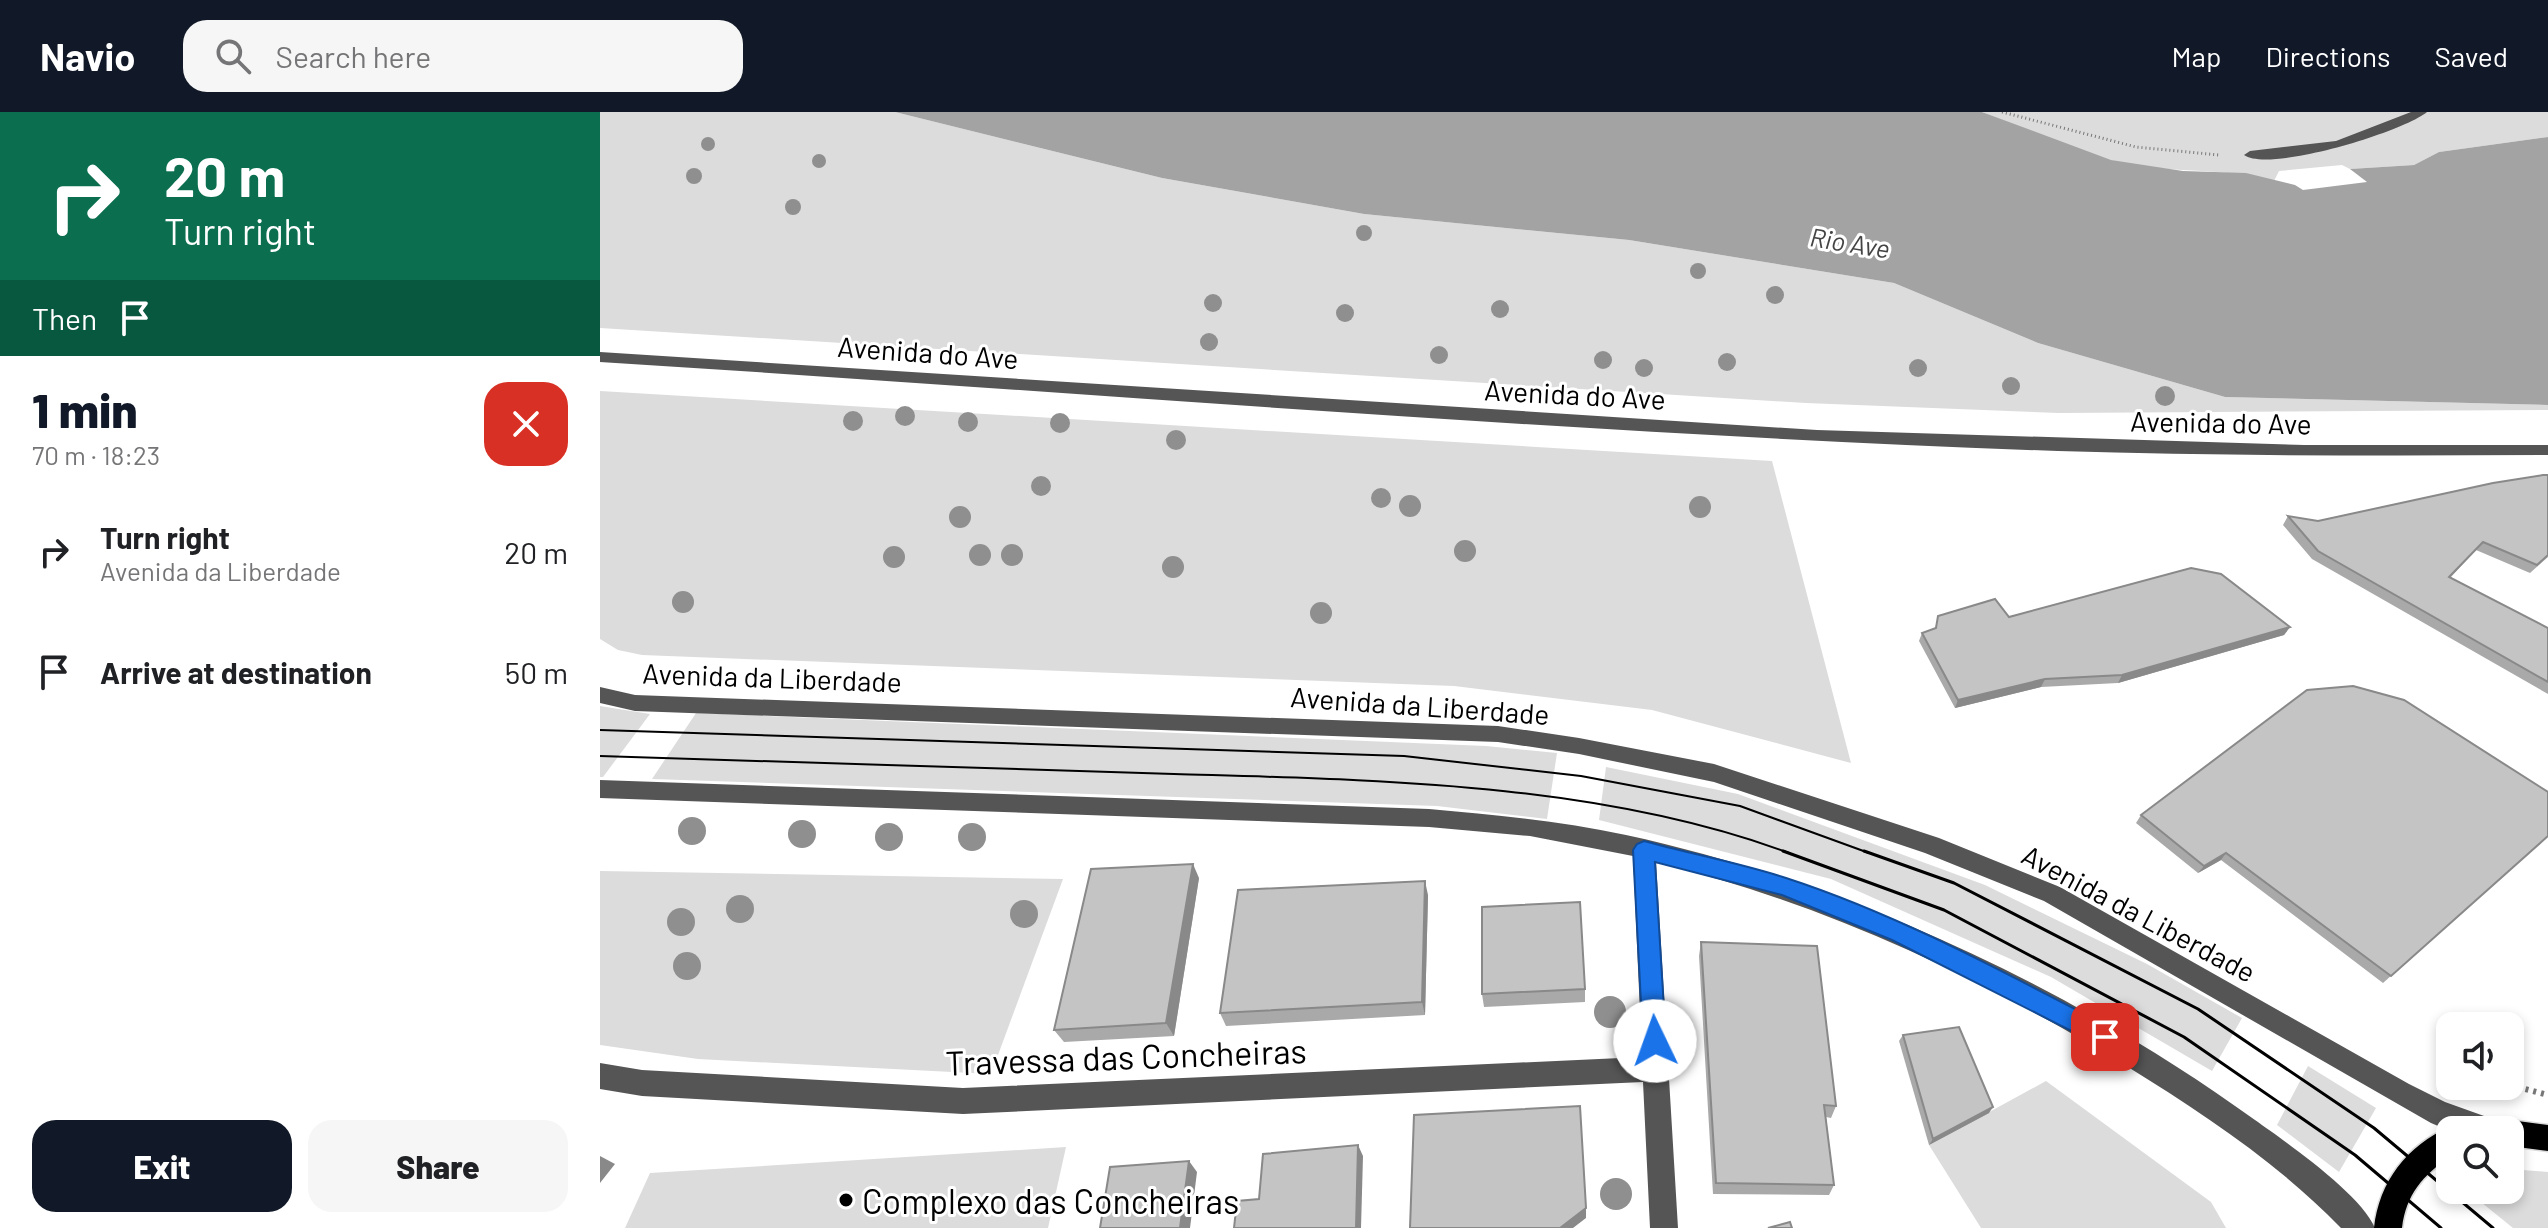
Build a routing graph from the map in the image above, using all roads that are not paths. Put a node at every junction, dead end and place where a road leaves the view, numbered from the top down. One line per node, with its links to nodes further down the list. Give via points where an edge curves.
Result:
1 (2421, 112): 2 (street, via 2361,140 2308,152)
2 (2250, 155)
3 (600, 357): 4 (street, Avenida do Ave, via 1866,436 2137,447)
4 (2548, 450)
5 (600, 695): 10 (street, Avenida da Liberdade, via 635,703 1498,734 1714,773 1931,845 2052,894)
6 (600, 789): 7 (street, via 1429,818 1543,829)
7 (1644, 850): 8 (street); 15 (street, via 1784,887 1899,933 2105,1037 2205,1101 2298,1170)
8 (1656, 1069): 9 (street, Travessa das Concheiras, via 963,1101 642,1083); 14 (street)
9 (600, 1076)
10 (2446, 1116)
11 (2524, 1135): 12 (main road)
12 (2548, 1138)
13 (2436, 1149): 16 (main road, via 2415,1163 2397,1190)
14 (1664, 1228)
15 (2361, 1228)
16 (2388, 1228)

